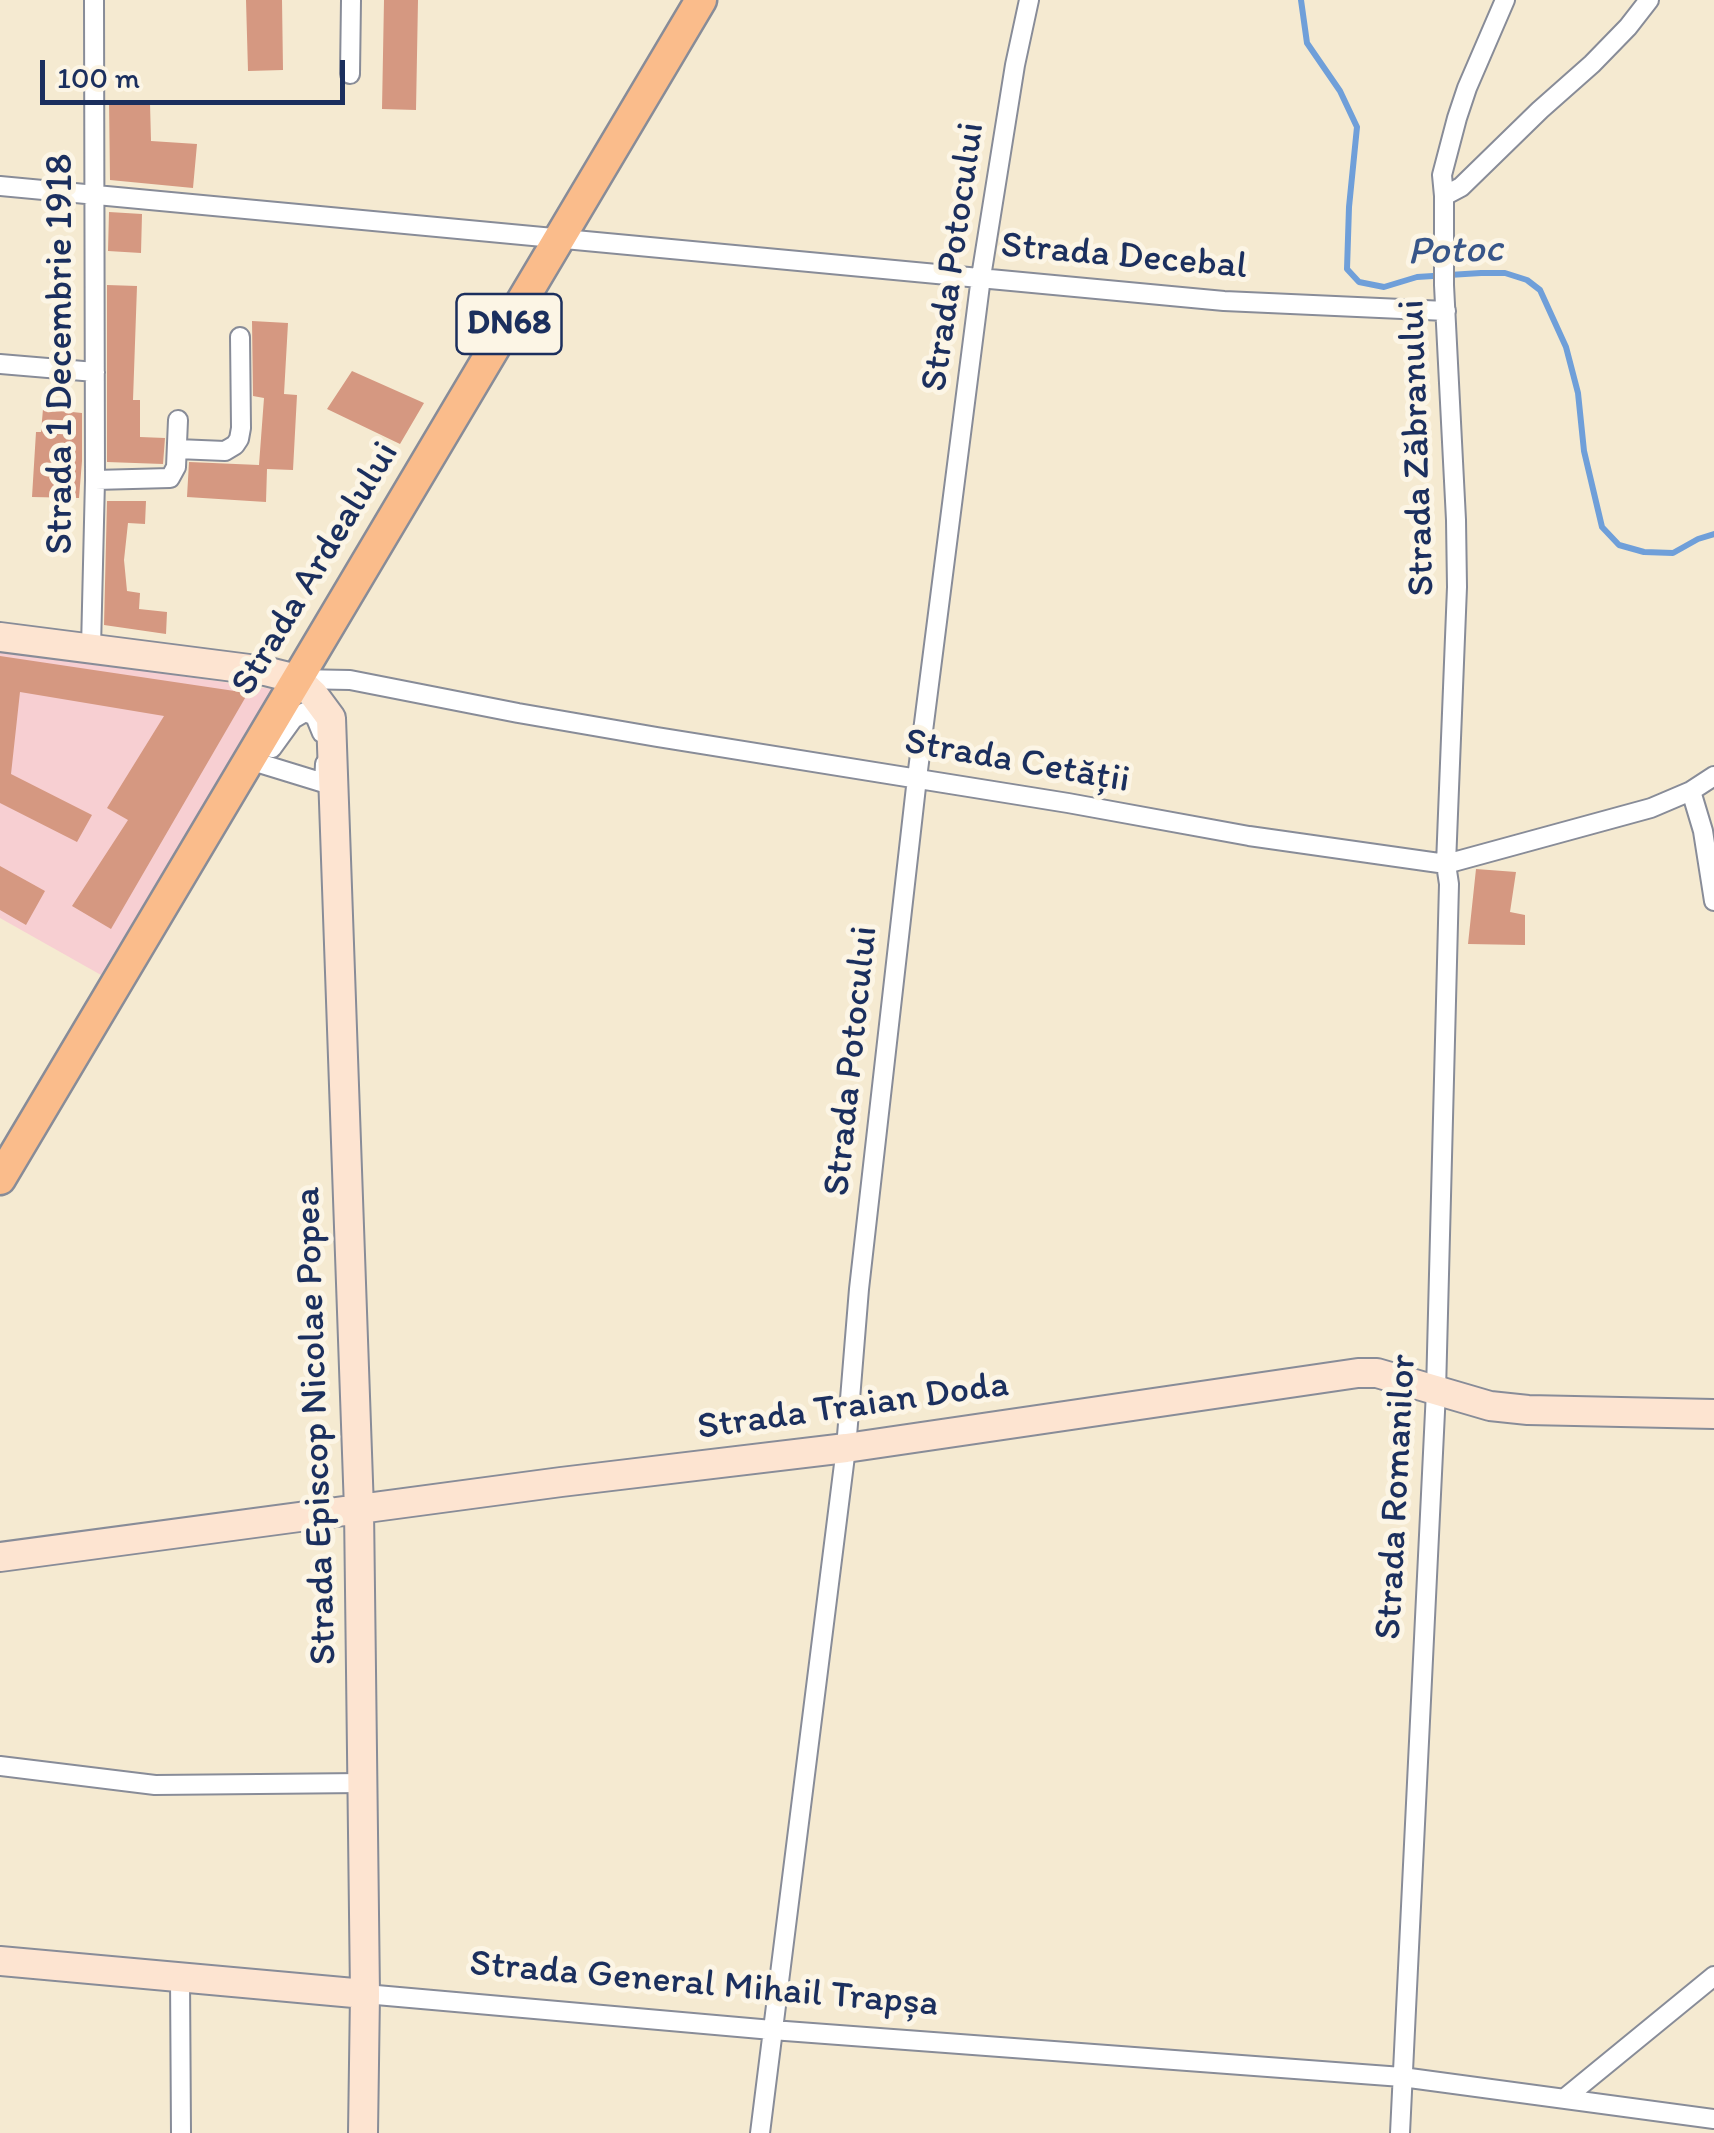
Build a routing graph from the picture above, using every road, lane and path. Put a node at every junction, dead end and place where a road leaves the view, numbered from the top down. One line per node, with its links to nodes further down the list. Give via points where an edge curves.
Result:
1 (94, 0): 9 (street, Strada 1 Decembrie 1918)
2 (351, 0): 7 (street)
3 (701, 0): 11 (main road, Strada Ardealului / DN68)
4 (1029, 0): 12 (street, Strada Potocului)
5 (1505, 0): 10 (street, Strada Zăbranului, via 1457,118 1442,175)
6 (1649, 0): 10 (street, via 1592,64)
7 (350, 74)
8 (0, 186): 9 (street, Strada Decebal)
9 (94, 193): 11 (street, Strada Decebal); 16 (street, Strada 1 Decembrie 1918)
10 (1444, 196): 13 (street, Strada Zăbranului)
11 (558, 240): 12 (street, Strada Decebal); 22 (main road, Strada Ardealului / DN68)
12 (982, 277): 13 (street, Strada Decebal, via 1224,301); 25 (street, Strada Potocului)
13 (1446, 311): 28 (street, Strada Zăbranului, via 1458,587)
14 (240, 337): 18 (street, via 236,445 224,451)
15 (0, 364): 16 (street)
16 (95, 372): 19 (street, Strada 1 Decembrie 1918)
17 (178, 420): 18 (street)
18 (177, 449): 19 (street, via 170,478)
19 (95, 480): 21 (street, Strada 1 Decembrie 1918)
20 (0, 636): 21 (street)
21 (91, 648): 22 (street)
22 (298, 678): 23 (main road, Strada Ardealului / DN68); 25 (street, Strada Cetății, via 350,680); 26 (street, Strada Episcop Nicolae Popea, via 331,718)
23 (255, 762): 26 (street); 26 (street, via 305,712 320,727); 30 (main road, Strada Ardealului / DN68)
24 (1714, 776): 27 (street, Strada Cetății)
25 (917, 778): 28 (street, Strada Cetății); 33 (street, Strada Potocului)
26 (330, 784): 34 (street, Strada Episcop Nicolae Popea)
27 (1690, 791): 28 (street, Strada Cetății, via 1599,824); 29 (street, via 1704,831)
28 (1446, 864): 31 (street, Strada Romanilor)
29 (1714, 901)
30 (0, 1179)
31 (1436, 1391): 32 (street, Strada Traian Doda, via 1528,1410); 33 (street, Strada Traian Doda, via 1358,1373); 43 (street, Strada Romanilor)
32 (1714, 1414)
33 (846, 1448): 34 (street, Strada Traian Doda); 42 (street, Strada Potocului)
34 (359, 1510): 35 (street, Strada Traian Doda); 37 (street, Strada Episcop Nicolae Popea)
35 (0, 1557)
36 (0, 1766): 37 (street, via 155,1785)
37 (363, 1783): 41 (street, Strada Episcop Nicolae Popea)
38 (0, 1961): 40 (street, Strada General Mihail Trapșa)
39 (1714, 1976): 44 (street)
40 (180, 1978): 41 (street, Strada General Mihail Trapșa); 46 (street)
41 (365, 1994): 42 (street, Strada General Mihail Trapșa); 47 (street, Strada Episcop Nicolae Popea)
42 (772, 2030): 43 (street, Strada General Mihail Trapșa); 48 (street, Strada Potocului)
43 (1402, 2077): 44 (street, Strada General Mihail Trapșa); 49 (street, Strada Romanilor)
44 (1566, 2098): 45 (street, Strada General Mihail Trapșa)
45 (1714, 2119)
46 (181, 2133)
47 (364, 2133)
48 (760, 2133)
49 (1400, 2133)

